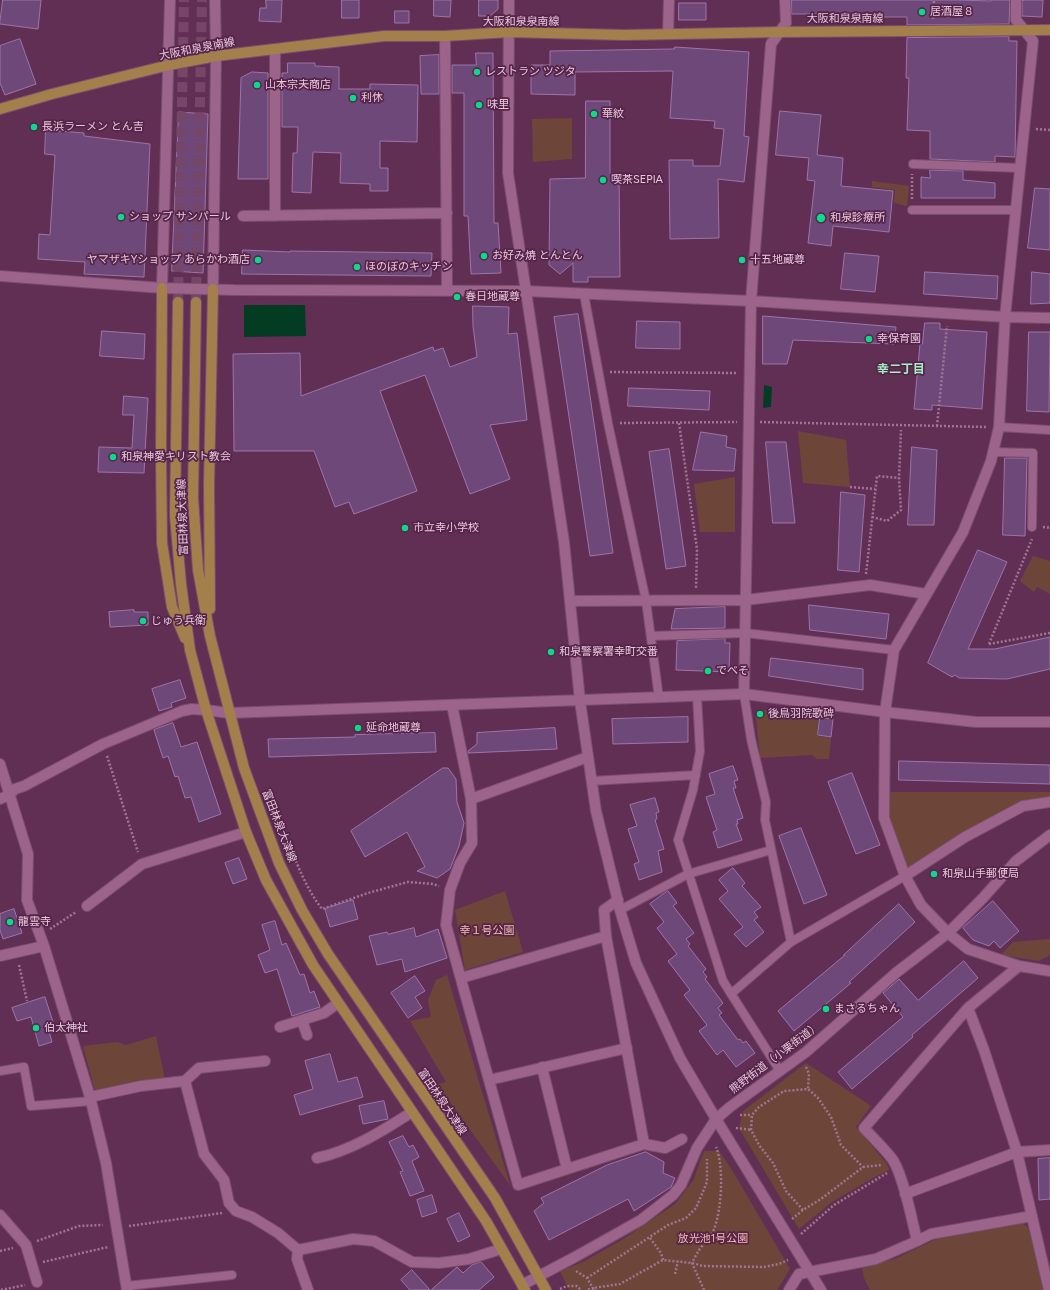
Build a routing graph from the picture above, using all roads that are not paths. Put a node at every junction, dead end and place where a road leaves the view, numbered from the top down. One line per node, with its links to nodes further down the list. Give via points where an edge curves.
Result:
1 (170, 0): 15 (street)
2 (215, 0): 14 (street)
3 (509, 0): 9 (street)
4 (669, 0): 11 (street)
5 (786, 0): 10 (street, via 786,23)
6 (1016, 0): 7 (street, via 1016,20)
7 (1024, 30): 8 (main road, 大阪和泉泉南線); 10 (main road, 大阪和泉泉南線); 18 (street, via 1033,41)
8 (1050, 30)
9 (509, 32): 11 (main road, 大阪和泉泉南線); 12 (main road, 大阪和泉泉南線); 28 (street, via 508,173)
10 (780, 32): 11 (main road, 大阪和泉泉南線); 30 (street, via 771,44)
11 (668, 34)
12 (445, 36): 13 (main road, 大阪和泉泉南線, via 384,36); 21 (street)
13 (274, 49): 14 (main road, 大阪和泉泉南線); 23 (street)
14 (216, 56): 15 (main road, 大阪和泉泉南線); 26 (street)
15 (169, 65): 16 (main road, 大阪和泉泉南線); 25 (street)
16 (0, 109)
17 (913, 164): 18 (lane)
18 (1020, 168): 20 (street)
19 (912, 210): 20 (lane)
20 (1016, 210): 33 (street)
21 (447, 213): 23 (street); 27 (street)
22 (243, 216): 23 (street)
23 (275, 216)
24 (0, 276): 25 (street)
25 (162, 288): 26 (street); 46 (main road, via 162,543 172,607)
26 (213, 289): 27 (street); 44 (main road, via 209,485)
27 (447, 291): 28 (street)
28 (526, 291): 29 (street); 42 (street, via 564,542)
29 (584, 294): 30 (street); 40 (lane, via 608,423)
30 (751, 301): 33 (street); 41 (street)
31 (178, 302): 46 (main road, 富田林泉大津線, via 175,516)
32 (196, 302): 44 (main road, 富田林泉大津線, via 193,498 198,570)
33 (1005, 317): 34 (street); 35 (street)
34 (1050, 318)
35 (1000, 427): 36 (lane); 37 (street)
36 (1050, 430)
37 (993, 452): 38 (lane, via 1033,453); 39 (street, via 963,532)
38 (1032, 526)
39 (926, 594): 41 (street, via 870,585); 47 (street)
40 (646, 600): 41 (street); 42 (street); 45 (lane)
41 (746, 600): 43 (street)
42 (570, 601): 51 (street)
43 (745, 633): 45 (lane); 47 (lane); 48 (street)
44 (210, 636): 55 (main road, 富田林泉大津線)
45 (650, 636): 50 (lane)
46 (190, 650): 53 (main road, 富田林泉大津線)
47 (894, 650): 54 (street)
48 (744, 694): 49 (street); 54 (street); 66 (lane, via 750,739 766,802 765,820)
49 (697, 696): 50 (street); 59 (lane, via 700,751)
50 (659, 698): 51 (street)
51 (580, 701): 52 (street); 57 (street)
52 (452, 705): 55 (street); 62 (street)
53 (206, 710): 55 (street); 61 (street, via 182,711 103,744 14,789); 64 (main road, 富田林泉大津線)
54 (885, 712): 56 (street, via 976,722); 68 (street, via 884,818)
55 (229, 713): 109 (main road, 富田林泉大津線, via 244,768 264,825 302,910 328,954 495,1198)
56 (1050, 722)
57 (588, 757): 60 (street); 62 (street)
58 (0, 764): 61 (street)
59 (696, 774): 60 (lane); 67 (lane, via 678,840)
60 (592, 781): 69 (street, via 596,812)
61 (4, 797): 74 (street, via 28,854 27,900)
62 (471, 799): 78 (street, via 472,844 460,863 450,890 446,925)
63 (1050, 802): 68 (street, via 1023,806 965,837)
64 (246, 832): 70 (street, via 142,864); 80 (main road, 富田林泉大津線, via 266,880 313,965)
65 (1050, 835): 71 (street, 熊野街道（小栗街道）, via 1016,861)
66 (771, 850): 67 (lane); 73 (lane)
67 (688, 874): 69 (lane); 79 (lane, via 722,981)
68 (904, 876): 71 (street, via 921,905); 73 (lane)
69 (619, 905): 72 (street, via 604,910); 94 (street, via 636,963 680,1058)
70 (86, 906)
71 (948, 933): 76 (street, via 968,949); 88 (street, 熊野街道（小栗街道）, via 897,972 806,1052)
72 (606, 936): 78 (street); 85 (street)
73 (791, 942): 79 (lane)
74 (44, 946): 75 (street); 92 (street)
75 (0, 956)
76 (1019, 966): 77 (street); 81 (street)
77 (1049, 970)
78 (461, 978): 90 (street)
79 (731, 994): 88 (lane)
80 (338, 1003): 82 (street, via 324,1013); 93 (main road, 富田林泉大津線)
81 (968, 1008): 98 (street); 101 (street, via 864,1128 892,1160)
82 (302, 1020): 83 (street); 84 (street)
83 (280, 1027)
84 (307, 1035)
85 (626, 1048): 87 (street); 96 (street)
86 (266, 1061): 91 (street, via 199,1068)
87 (542, 1067): 90 (street); 100 (street)
88 (780, 1070): 94 (street, 熊野街道（小栗街道）)
89 (0, 1071): 92 (lane, via 24,1067 31,1106)
90 (489, 1080): 100 (street, via 518,1185)
91 (185, 1081): 92 (street, via 141,1086); 106 (street, via 204,1154 224,1180 229,1203 236,1211 252,1217 278,1233)
92 (91, 1099): 111 (street, via 106,1163)
93 (412, 1112): 99 (street, via 351,1147); 105 (main road, 富田林泉大津線, via 486,1221)
94 (716, 1120): 107 (street); 109 (street, 熊野街道（小栗街道）, via 697,1148 674,1195 641,1220)
95 (682, 1139): 96 (street, via 665,1148)
96 (644, 1144): 100 (street)
97 (1050, 1150): 98 (street)
98 (1017, 1152): 101 (street); 103 (street)
99 (318, 1158)
100 (566, 1169)
101 (905, 1194): 104 (street)
102 (0, 1215): 110 (street, via 26,1245)
103 (1032, 1216): 104 (street, via 931,1234); 117 (street)
104 (917, 1241): 107 (street, via 876,1259)
105 (502, 1249): 106 (street, via 469,1259 439,1263 412,1262 374,1242 353,1239); 112 (main road, 富田林泉大津線)
106 (298, 1250): 113 (street, via 297,1259)
107 (810, 1272): 115 (street, via 799,1274); 116 (street)
108 (232, 1275): 111 (lane)
109 (538, 1276): 112 (street, 熊野街道（小栗街道）); 114 (main road, 富田林泉大津線)
110 (37, 1282)
111 (127, 1288)
112 (521, 1288)
113 (308, 1290)
114 (546, 1290)
115 (788, 1290)
116 (821, 1290)
117 (1049, 1290)

